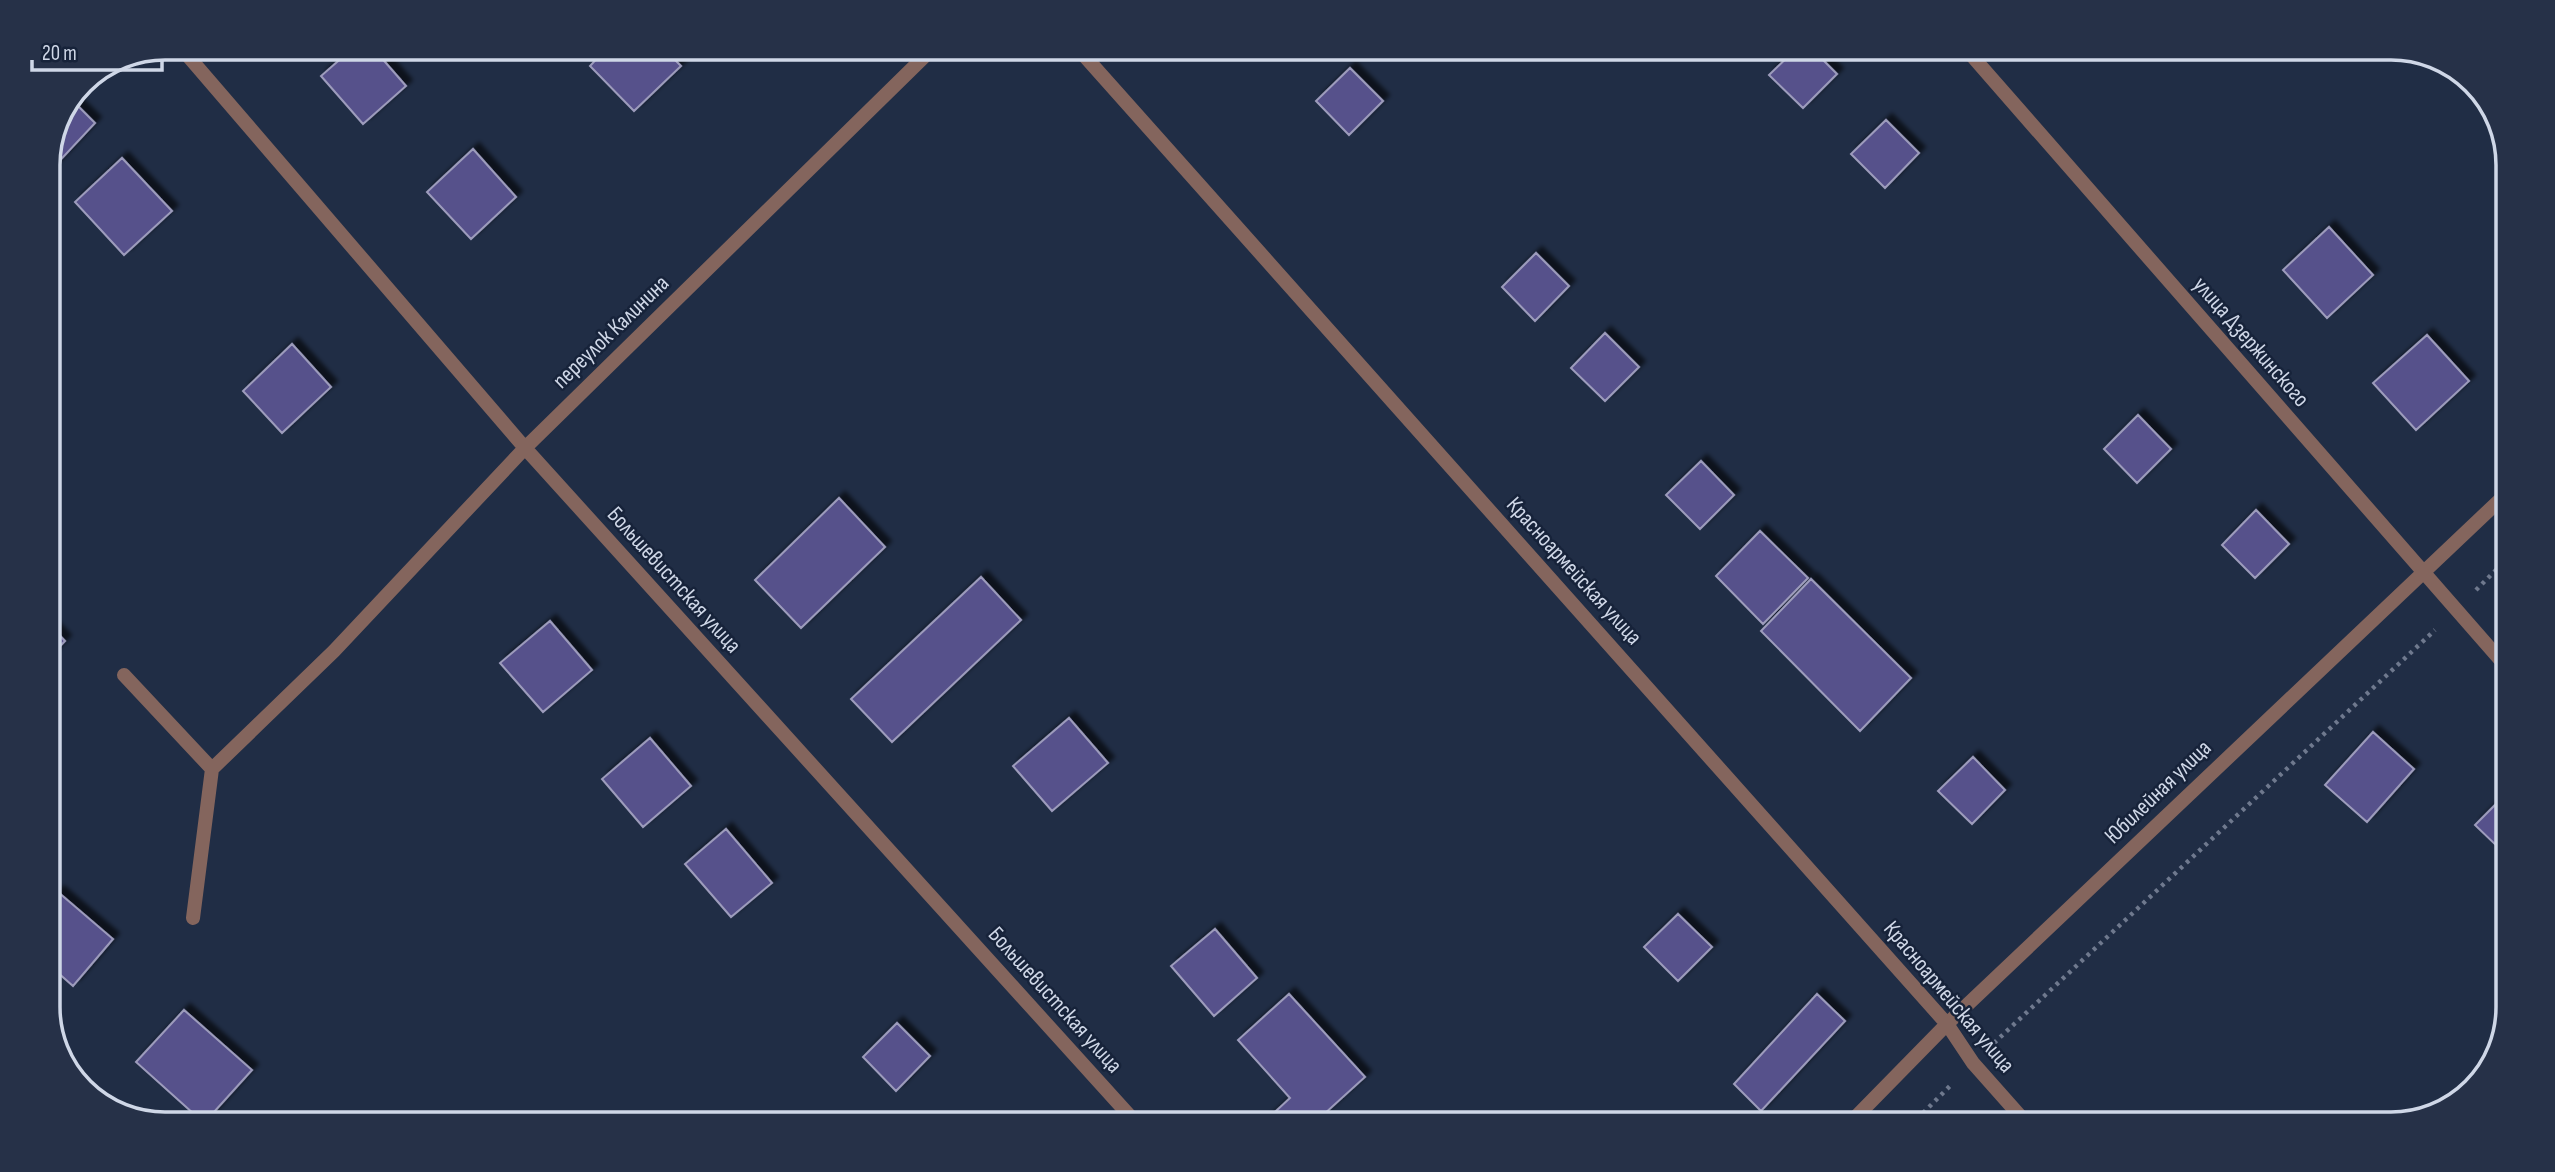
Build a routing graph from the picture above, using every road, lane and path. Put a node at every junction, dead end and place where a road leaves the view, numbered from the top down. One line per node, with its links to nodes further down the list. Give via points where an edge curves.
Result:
1 (191, 60): 5 (street, Большевистская улица)
2 (921, 60): 5 (street, переулок Калинина)
3 (1088, 60): 14 (street, Красноармейская улица)
4 (1976, 60): 8 (street, улица Дзержинского)
5 (525, 448): 12 (street, переулок Калинина, via 334,651); 16 (street, Большевистская улица)
6 (2495, 504): 8 (street, Юбилейная улица)
7 (2495, 571): 9 (path)
8 (2422, 573): 9 (street, улица Дзержинского); 14 (street, Юбилейная улица)
9 (2455, 611): 10 (street, улица Дзержинского); 15 (path)
10 (2496, 656)
11 (124, 675): 12 (street)
12 (212, 769): 13 (street)
13 (193, 918)
14 (1947, 1024): 15 (street, Красноармейская улица); 17 (street, Юбилейная улица)
15 (1973, 1063): 18 (path); 19 (street, Красноармейская улица)
16 (1126, 1112)
17 (1861, 1112)
18 (1924, 1112)
19 (2016, 1112)

